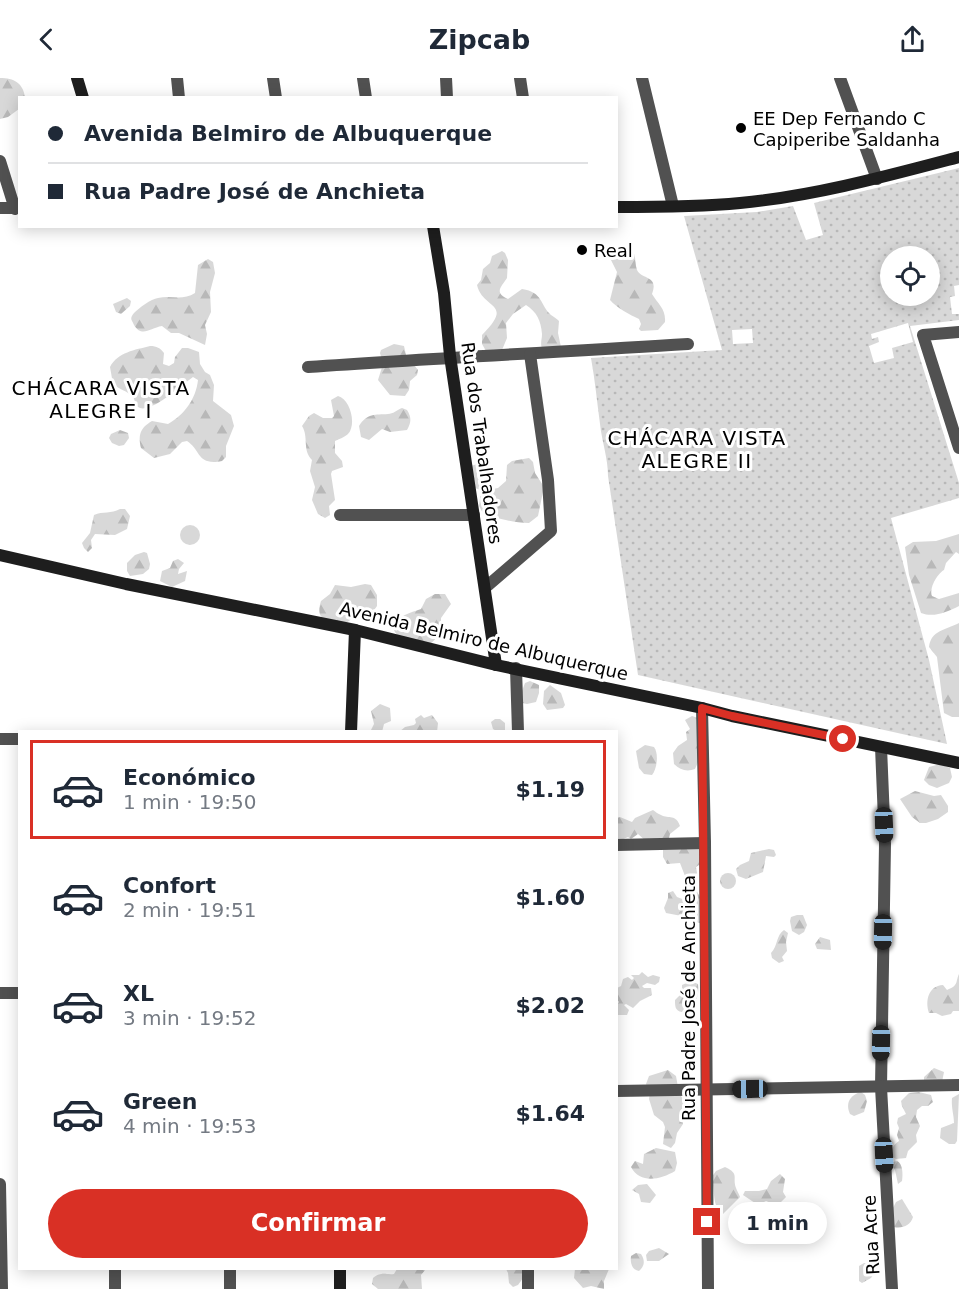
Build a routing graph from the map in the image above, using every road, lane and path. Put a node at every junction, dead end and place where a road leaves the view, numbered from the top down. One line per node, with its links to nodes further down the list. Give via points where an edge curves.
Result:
1 (77, 78): 9 (main road)
2 (177, 78): 10 (street)
3 (273, 78): 11 (street)
4 (363, 78): 12 (street)
5 (446, 78): 13 (street)
6 (520, 78): 14 (street)
7 (642, 78): 18 (street)
8 (840, 78): 17 (street)
9 (82, 96)
10 (180, 96)
11 (276, 96)
12 (366, 96)
13 (447, 96)
14 (523, 96)
15 (959, 157): 17 (main road)
16 (0, 161): 21 (street)
17 (877, 179): 18 (main road, via 739,203)
18 (673, 206): 19 (main road)
19 (618, 207)
20 (0, 208): 21 (street)
21 (17, 208)
22 (433, 228): 26 (main road, Rua dos Trabalhadores)
23 (959, 332): 28 (street, via 923,335)
24 (688, 344): 25 (street)
25 (530, 354): 26 (street); 32 (street, via 548,480 551,531)
26 (450, 356): 27 (street); 30 (main road, Rua dos Trabalhadores)
27 (308, 367)
28 (959, 448)
29 (340, 515): 30 (street)
30 (474, 515): 32 (main road, Rua dos Trabalhadores)
31 (0, 555): 33 (main road, Avenida Belmiro de Albuquerque)
32 (486, 587): 34 (main road, Rua dos Trabalhadores)
33 (355, 630): 34 (main road, Avenida Belmiro de Albuquerque); 37 (main road)
34 (496, 665): 35 (main road, Avenida Belmiro de Albuquerque)
35 (516, 668): 36 (main road, Avenida Belmiro de Albuquerque); 38 (street)
36 (702, 708): 41 (main road, Avenida Belmiro de Albuquerque); 43 (street, Rua Padre José de Anchieta)
37 (351, 730)
38 (518, 730)
39 (0, 739): 40 (street)
40 (18, 739)
41 (881, 747): 42 (main road, Avenida Belmiro de Albuquerque); 48 (street, Rua Acre, via 885,844)
42 (959, 763)
43 (705, 843): 44 (street); 49 (street, Rua Padre José de Anchieta)
44 (618, 845)
45 (0, 993): 46 (street)
46 (18, 993)
47 (959, 1085): 48 (street)
48 (881, 1087): 49 (street); 62 (street, Rua Acre)
49 (707, 1090): 50 (street); 61 (street, Rua Padre José de Anchieta)
50 (618, 1091)
51 (0, 1184): 56 (street)
52 (115, 1270): 57 (street)
53 (230, 1270): 58 (street)
54 (340, 1270): 59 (main road)
55 (528, 1270): 60 (street)
56 (2, 1289)
57 (115, 1289)
58 (230, 1289)
59 (340, 1289)
60 (528, 1289)
61 (708, 1289)
62 (892, 1289)

